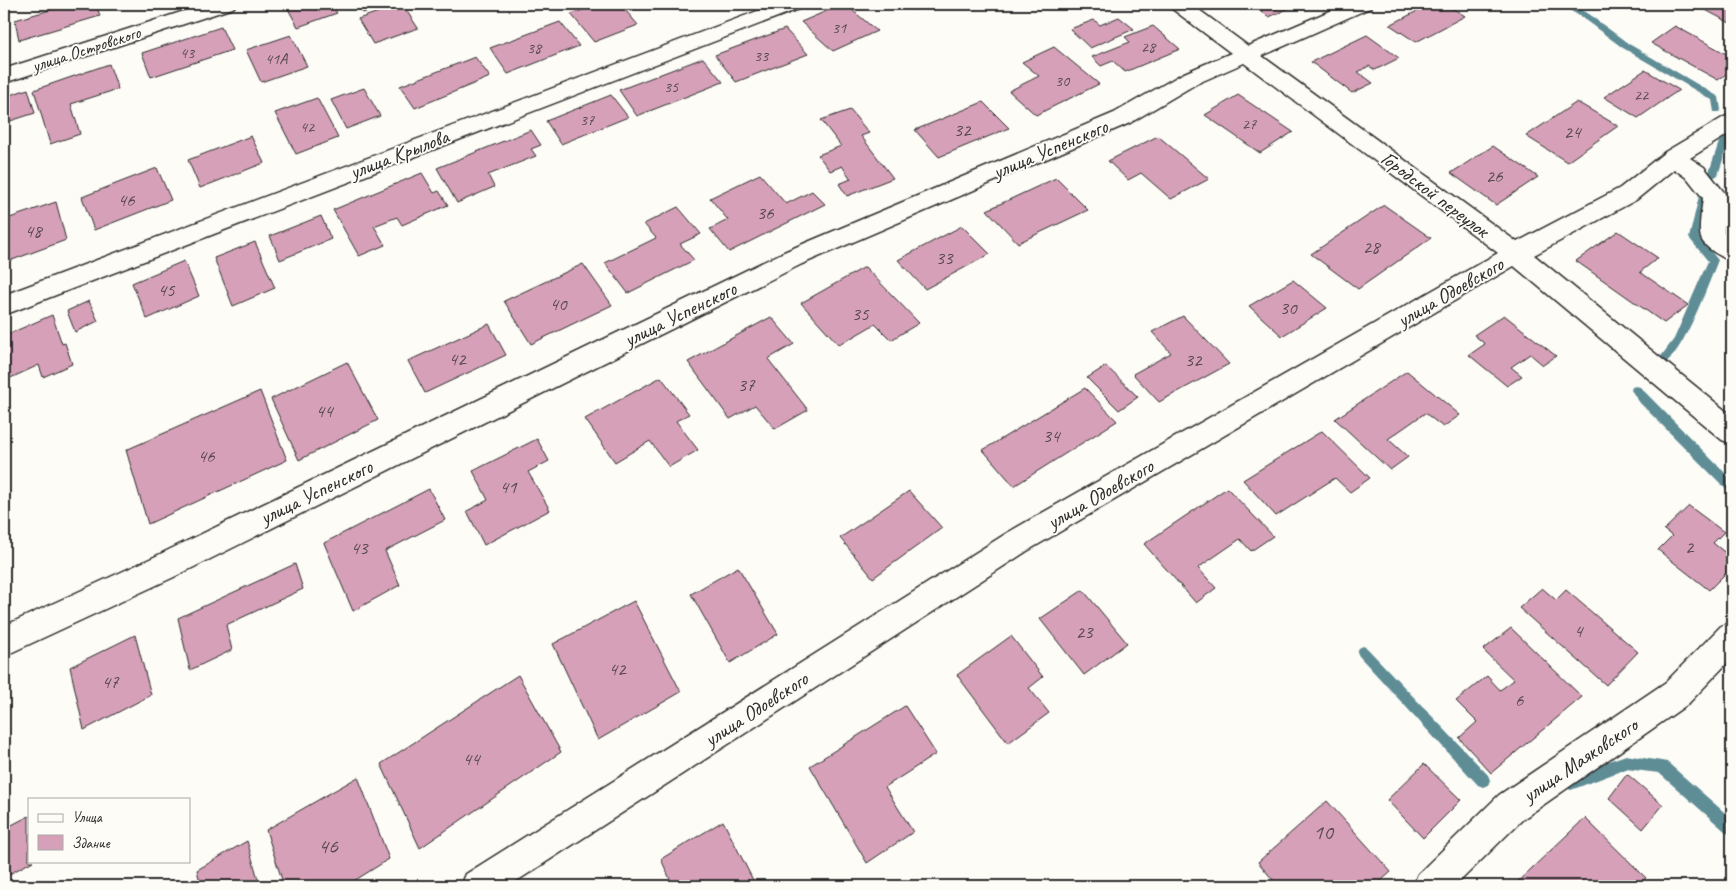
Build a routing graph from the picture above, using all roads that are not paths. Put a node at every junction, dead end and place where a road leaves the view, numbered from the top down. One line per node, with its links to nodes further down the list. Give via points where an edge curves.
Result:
1 (226, 4): 6 (street, улица Островского)
2 (794, 4): 11 (street, улица Крылова)
3 (1178, 4): 5 (street, Городской переулок)
4 (1363, 4): 5 (street, улица Успенского)
5 (1245, 53): 10 (street, Городской переулок); 14 (street, улица Успенского, via 1190,79 1122,118 792,258 164,567)
6 (4, 76)
7 (1732, 122): 8 (street, улица Одоевского)
8 (1673, 158): 9 (street, via 1696,173 1715,196 1712,237); 10 (street, улица Одоевского, via 1628,194)
9 (1732, 252)
10 (1516, 254): 12 (street, Городской переулок); 15 (street, улица Одоевского, via 1017,542)
11 (4, 305)
12 (1732, 432)
13 (1732, 636): 16 (street, улица Маяковского, via 1676,693 1511,807)
14 (4, 641)
15 (478, 886)
16 (1430, 886)

